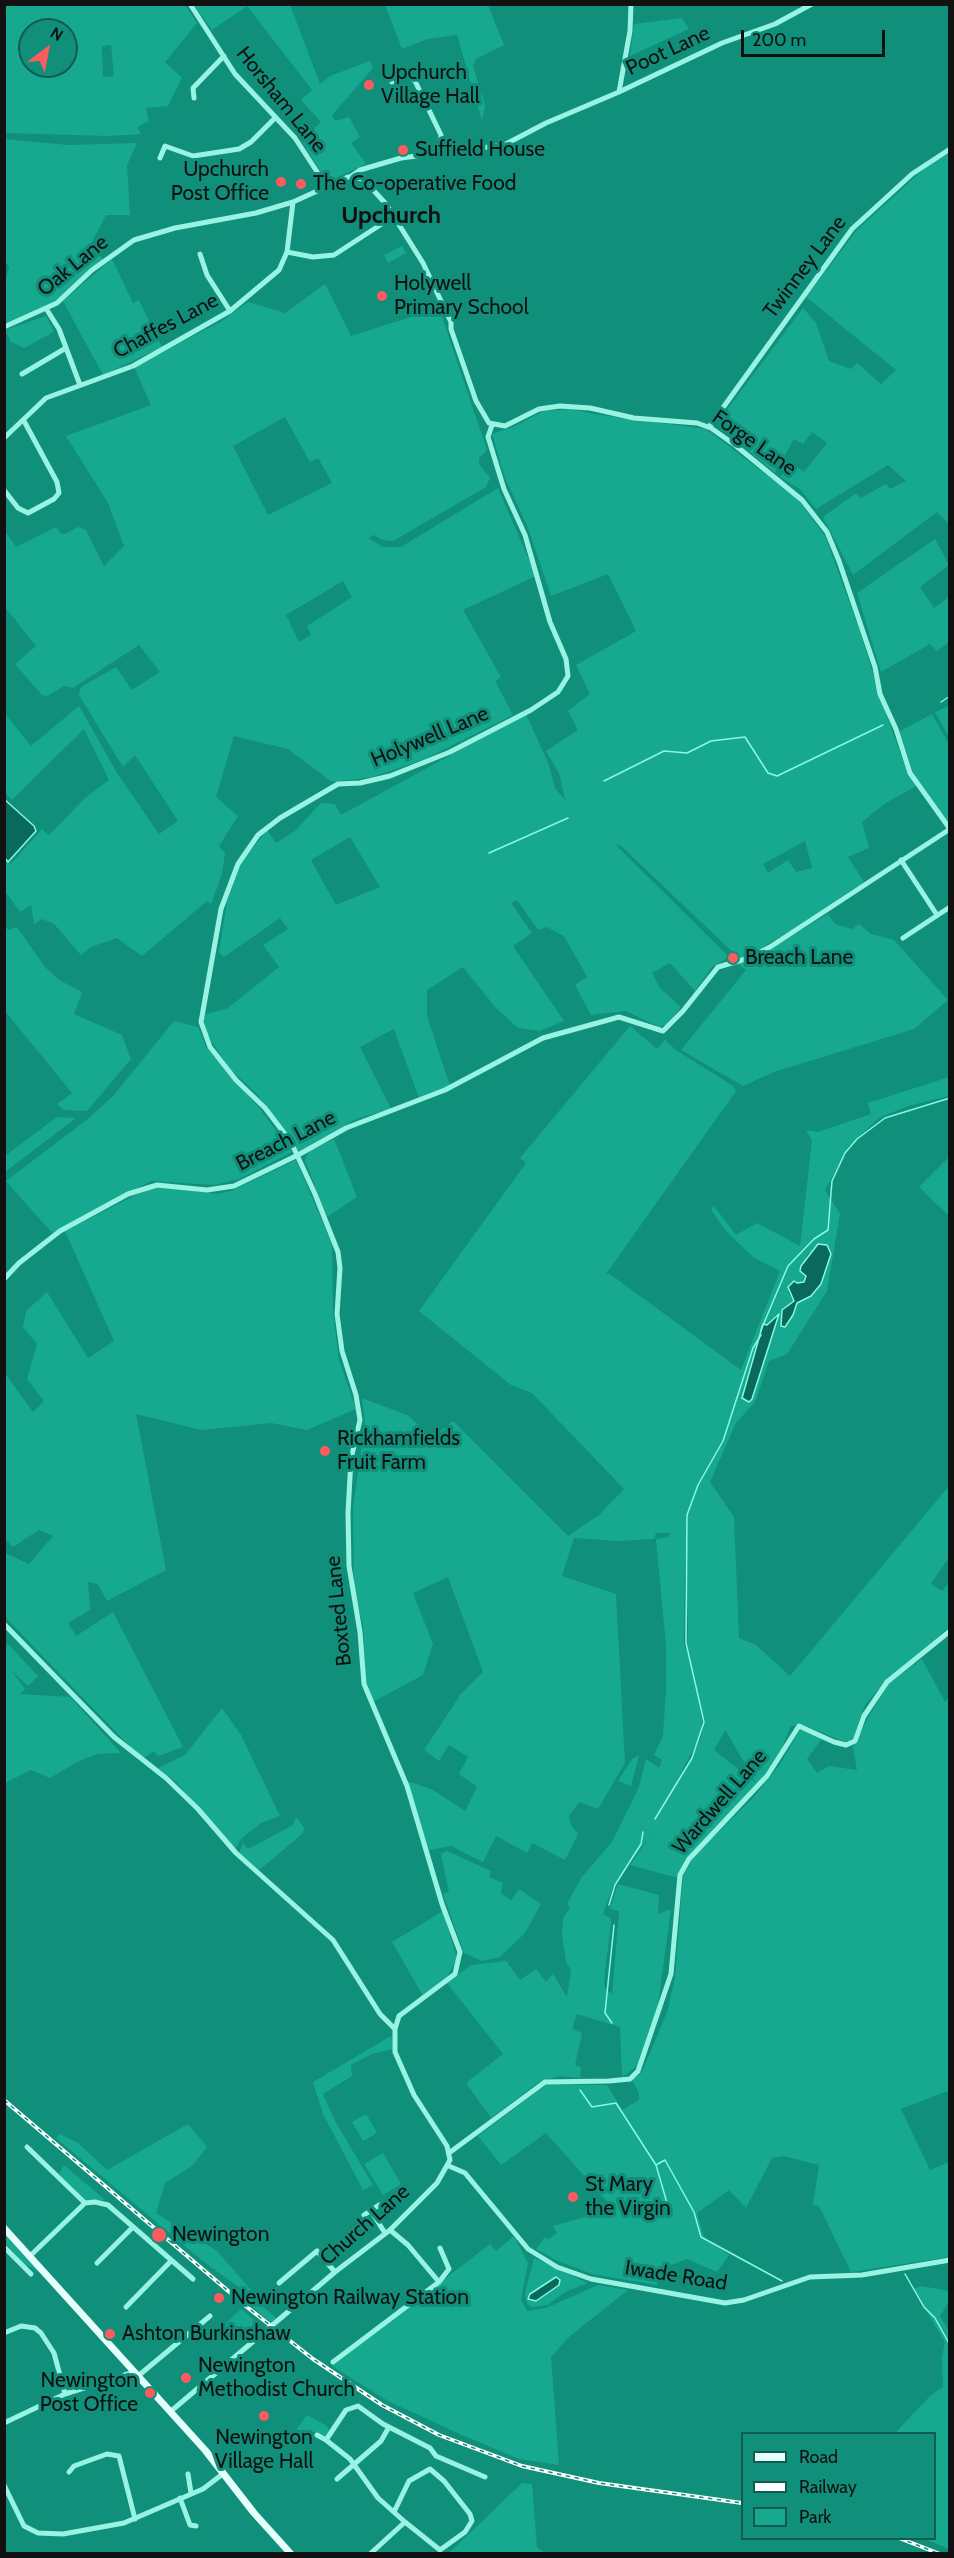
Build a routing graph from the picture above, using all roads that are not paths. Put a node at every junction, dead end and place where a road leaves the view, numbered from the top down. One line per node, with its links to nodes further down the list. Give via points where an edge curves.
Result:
1 (190, 4): 4 (street, Horsham Lane)
2 (631, 4): 6 (street, Poot Lane)
3 (812, 4): 6 (street, Poot Lane)
4 (224, 56): 7 (street, via 193,88); 8 (street, Horsham Lane, via 240,81)
5 (392, 82): 10 (street, via 406,76 415,81 441,135)
6 (619, 92): 10 (street, via 504,145)
7 (194, 98)
8 (275, 118): 11 (street, via 239,150 194,156 165,146); 15 (street, Horsham Lane, via 296,140)
9 (950, 149): 28 (street, Twinney Lane, via 912,174 852,229)
10 (442, 152): 12 (street, via 403,157)
11 (160, 158)
12 (365, 170): 13 (street); 14 (street)
13 (350, 177): 14 (street, Oak Lane); 15 (street, Oak Lane)
14 (362, 178): 17 (street, Oak Lane)
15 (327, 187): 16 (street, Oak Lane)
16 (293, 202): 18 (street, Chaffes Lane); 20 (street, Oak Lane, via 134,240)
17 (394, 216): 18 (street, via 334,255 317,258); 27 (street, via 448,313 483,417)
18 (287, 252): 21 (street, Chaffes Lane, via 279,270)
19 (194, 260): 21 (street, via 201,256 207,275)
20 (47, 310): 22 (street, Oak Lane); 23 (street)
21 (230, 311): 25 (street, Chaffes Lane, via 133,366)
22 (4, 327)
23 (66, 348): 24 (street); 25 (street)
24 (22, 374)
25 (80, 385): 26 (street, Chaffes Lane, via 46,398)
26 (24, 421): 29 (street, Chaffes Lane); 30 (street, via 57,482 59,493 54,500 28,513 18,508)
27 (492, 425): 28 (street, Forge Lane, via 507,425 549,407 571,406); 36 (street, Holywell Lane, via 488,436 492,452 529,547 550,622 566,659 568,676 558,692 531,710 450,752 390,776 338,784 262,831 243,855 221,909 201,1028 210,1047 265,1108)
28 (709, 427): 31 (street, Forge Lane, via 794,491 827,532 853,598 880,694 910,773)
29 (4, 438)
30 (4, 490)
31 (950, 829): 32 (street, Breach Lane)
32 (901, 860): 34 (street); 36 (street, Breach Lane, via 770,947 718,967 663,1031 619,1017 543,1038 445,1090 346,1128)
33 (950, 907): 34 (street)
34 (937, 915): 35 (street)
35 (903, 938)
36 (298, 1155): 37 (street, Breach Lane, via 221,1189 144,1187 60,1232); 40 (street, Boxted Lane, via 338,1252 337,1314 342,1351 359,1408 349,1481 348,1524 349,1566 364,1684 407,1786 460,1952 455,1974 405,2009)
37 (4, 1279)
38 (4, 1624): 40 (street, via 114,1737 166,1778 236,1853 333,1940 380,2014)
39 (950, 1631): 42 (street, Wardwell Lane, via 887,1682 864,1716 855,1741 846,1745 834,1742 800,1726 767,1776 689,1858 680,1875 671,1974 638,2072 630,2079 545,2082)
40 (395, 2030): 42 (street, via 395,2052 401,2070)
41 (27, 2147): 44 (street)
42 (449, 2153): 43 (street)
43 (449, 2166): 50 (street, Church Lane); 54 (street, Iwade Road, via 465,2173 528,2249 574,2274 725,2303 822,2275 862,2275)
44 (85, 2203): 49 (street, via 108,2205); 53 (street)
45 (379, 2205): 46 (street)
46 (371, 2211): 47 (street); 50 (street)
47 (364, 2216)
48 (4, 2228): 53 (main road)
49 (132, 2228): 55 (street); 56 (street)
50 (388, 2231): 57 (street, Church Lane); 60 (street, via 408,2245)
51 (4, 2247): 58 (street)
52 (440, 2248): 60 (street, via 449,2269)
53 (31, 2255): 66 (main road)
54 (950, 2260)
55 (171, 2261): 59 (street); 62 (street)
56 (97, 2263)
57 (335, 2272): 61 (street, via 317,2251); 68 (street, Church Lane)
58 (31, 2274)
59 (193, 2279)
60 (439, 2282): 65 (street)
61 (279, 2283)
62 (126, 2307)
63 (210, 2316): 66 (street)
64 (4, 2333): 67 (street, via 27,2326 46,2338)
65 (333, 2362)
66 (136, 2374): 67 (street); 68 (main road)
67 (65, 2394): 69 (street)
68 (170, 2412): 77 (main road)
69 (4, 2423)
70 (389, 2427): 72 (street, via 358,2406 351,2406); 73 (street, via 430,2448); 74 (street, via 382,2440)
71 (317, 2435): 72 (street)
72 (326, 2440): 74 (street)
73 (436, 2456): 75 (street); 79 (street)
74 (355, 2464): 80 (street); 84 (street, via 377,2496)
75 (430, 2469): 84 (street, via 409,2481); 86 (street, via 470,2514 471,2524 439,2550)
76 (69, 2472): 85 (street, via 74,2466 107,2454 119,2456)
77 (224, 2473): 82 (street, via 209,2486); 88 (main road)
78 (188, 2474): 82 (street)
79 (485, 2477)
80 (337, 2479)
81 (4, 2485): 85 (street, via 24,2526 38,2533 80,2532)
82 (191, 2493): 83 (street)
83 (180, 2498): 85 (street); 87 (street, via 190,2525)
84 (394, 2512): 86 (street)
85 (135, 2518)
86 (405, 2522): 89 (street)
87 (196, 2526)
88 (291, 2553)
89 (370, 2553)

